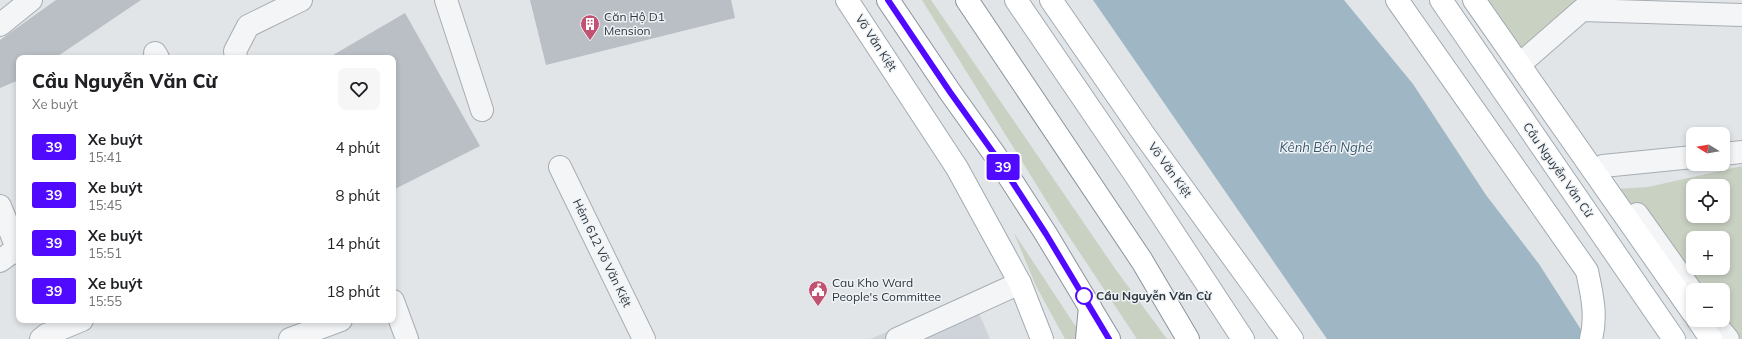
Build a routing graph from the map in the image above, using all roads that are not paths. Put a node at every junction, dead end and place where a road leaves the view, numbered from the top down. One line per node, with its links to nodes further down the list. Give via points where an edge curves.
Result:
1 (30, 0): 16 (street)
2 (301, 0): 17 (street, via 248,26 235,51)
3 (446, 0): 19 (street)
4 (847, 0): 27 (main road, Võ Văn Kiệt, via 957,168)
5 (888, 0): 30 (main road, via 995,155)
6 (966, 0): 45 (main road, via 1142,261)
7 (1016, 0): 46 (main road)
8 (1050, 0): 36 (main road, Võ Văn Kiệt)
9 (1397, 0): 48 (main road, via 1587,271 1594,302 1594,327)
10 (1424, 0): 49 (main road, Cầu Nguyễn Văn Cừ)
11 (1441, 0): 50 (main road, Cầu Nguyễn Văn Cừ)
12 (1474, 0): 29 (main road)
13 (1487, 0): 18 (street)
14 (1582, 5): 15 (street); 18 (street)
15 (1742, 15)
16 (0, 25)
17 (236, 55)
18 (1527, 58): 23 (street)
19 (482, 110)
20 (1742, 152): 21 (street)
21 (1730, 153)
22 (1686, 158): 23 (street)
23 (1603, 166): 28 (street)
24 (560, 167): 40 (street, Hẻm 612 Võ Văn Kiệt)
25 (0, 206): 26 (street)
26 (14, 252)
27 (1020, 283): 41 (street); 42 (main road, Võ Văn Kiệt)
28 (1686, 283)
29 (1686, 303)
30 (1090, 306): 43 (main road); 44 (main road)
31 (396, 309): 39 (street)
32 (73, 323): 37 (street)
33 (331, 323): 38 (street)
34 (1703, 327): 51 (main road)
35 (1718, 327): 52 (street)
36 (1276, 330): 47 (main road, Võ Văn Kiệt)
37 (44, 333)
38 (294, 334)
39 (407, 339)
40 (644, 339)
41 (897, 339)
42 (1042, 339)
43 (1088, 339)
44 (1109, 339)
45 (1188, 339)
46 (1243, 339)
47 (1292, 339)
48 (1591, 339)
49 (1657, 339)
50 (1674, 339)
51 (1712, 339)
52 (1728, 339)

